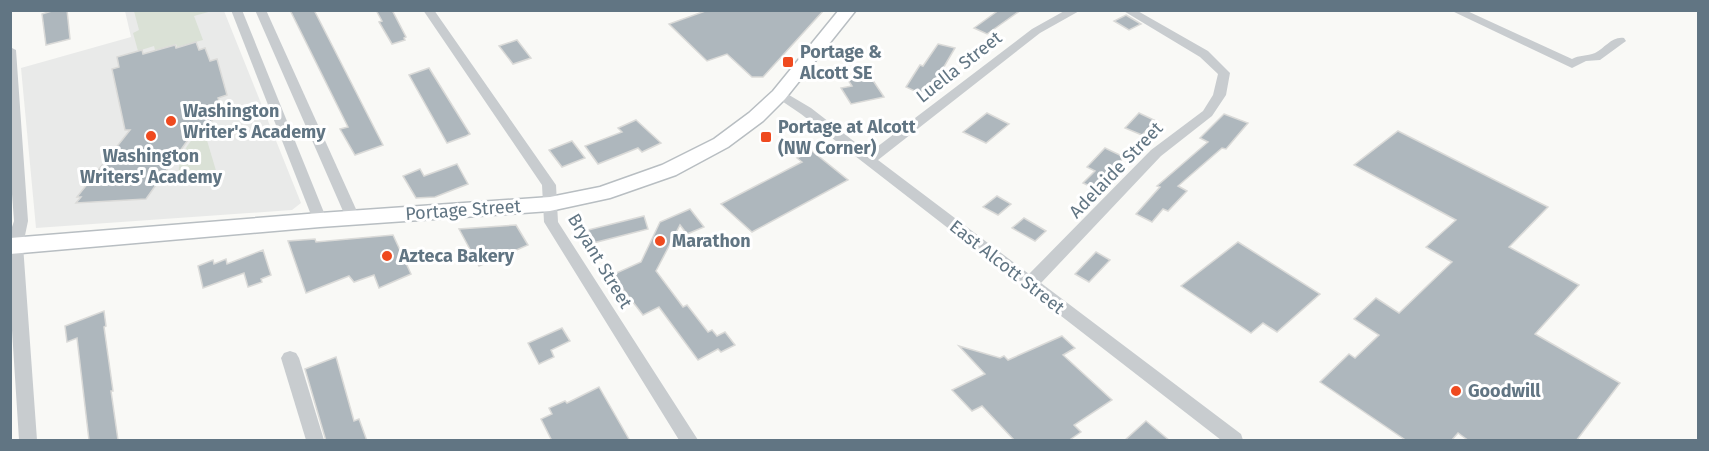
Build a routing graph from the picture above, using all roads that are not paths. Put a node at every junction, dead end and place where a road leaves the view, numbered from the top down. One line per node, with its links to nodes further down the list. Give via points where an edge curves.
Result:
1 (236, 10): 10 (street)
2 (260, 10): 8 (street)
3 (428, 10): 15 (street, Bryant Street, via 549,185)
4 (848, 10): 12 (main road, Portage Street)
5 (1076, 10): 14 (street, Luella Street, via 1036,31)
6 (1127, 10): 19 (street, Adelaide Street, via 1204,54 1224,73 1224,81 1214,106 1168,141)
7 (1455, 10): 9 (street, via 1572,64 1596,57)
8 (274, 41): 10 (street); 16 (street)
9 (1620, 41)
10 (252, 47): 17 (street)
11 (10, 50): 13 (street)
12 (779, 95): 14 (street, East Alcott Street); 15 (main road, Portage Street, via 721,143 669,170 603,193)
13 (12, 98): 18 (street, via 21,221)
14 (869, 160): 19 (street, East Alcott Street)
15 (550, 204): 16 (main road, Portage Street); 23 (street, Bryant Street, via 551,222)
16 (353, 218): 17 (main road, Portage Street)
17 (320, 220): 18 (main road, Portage Street)
18 (12, 245): 21 (street)
19 (1029, 284): 24 (street, East Alcott Street)
20 (290, 358): 22 (street)
21 (28, 441)
22 (315, 441)
23 (689, 441)
24 (1234, 441)

